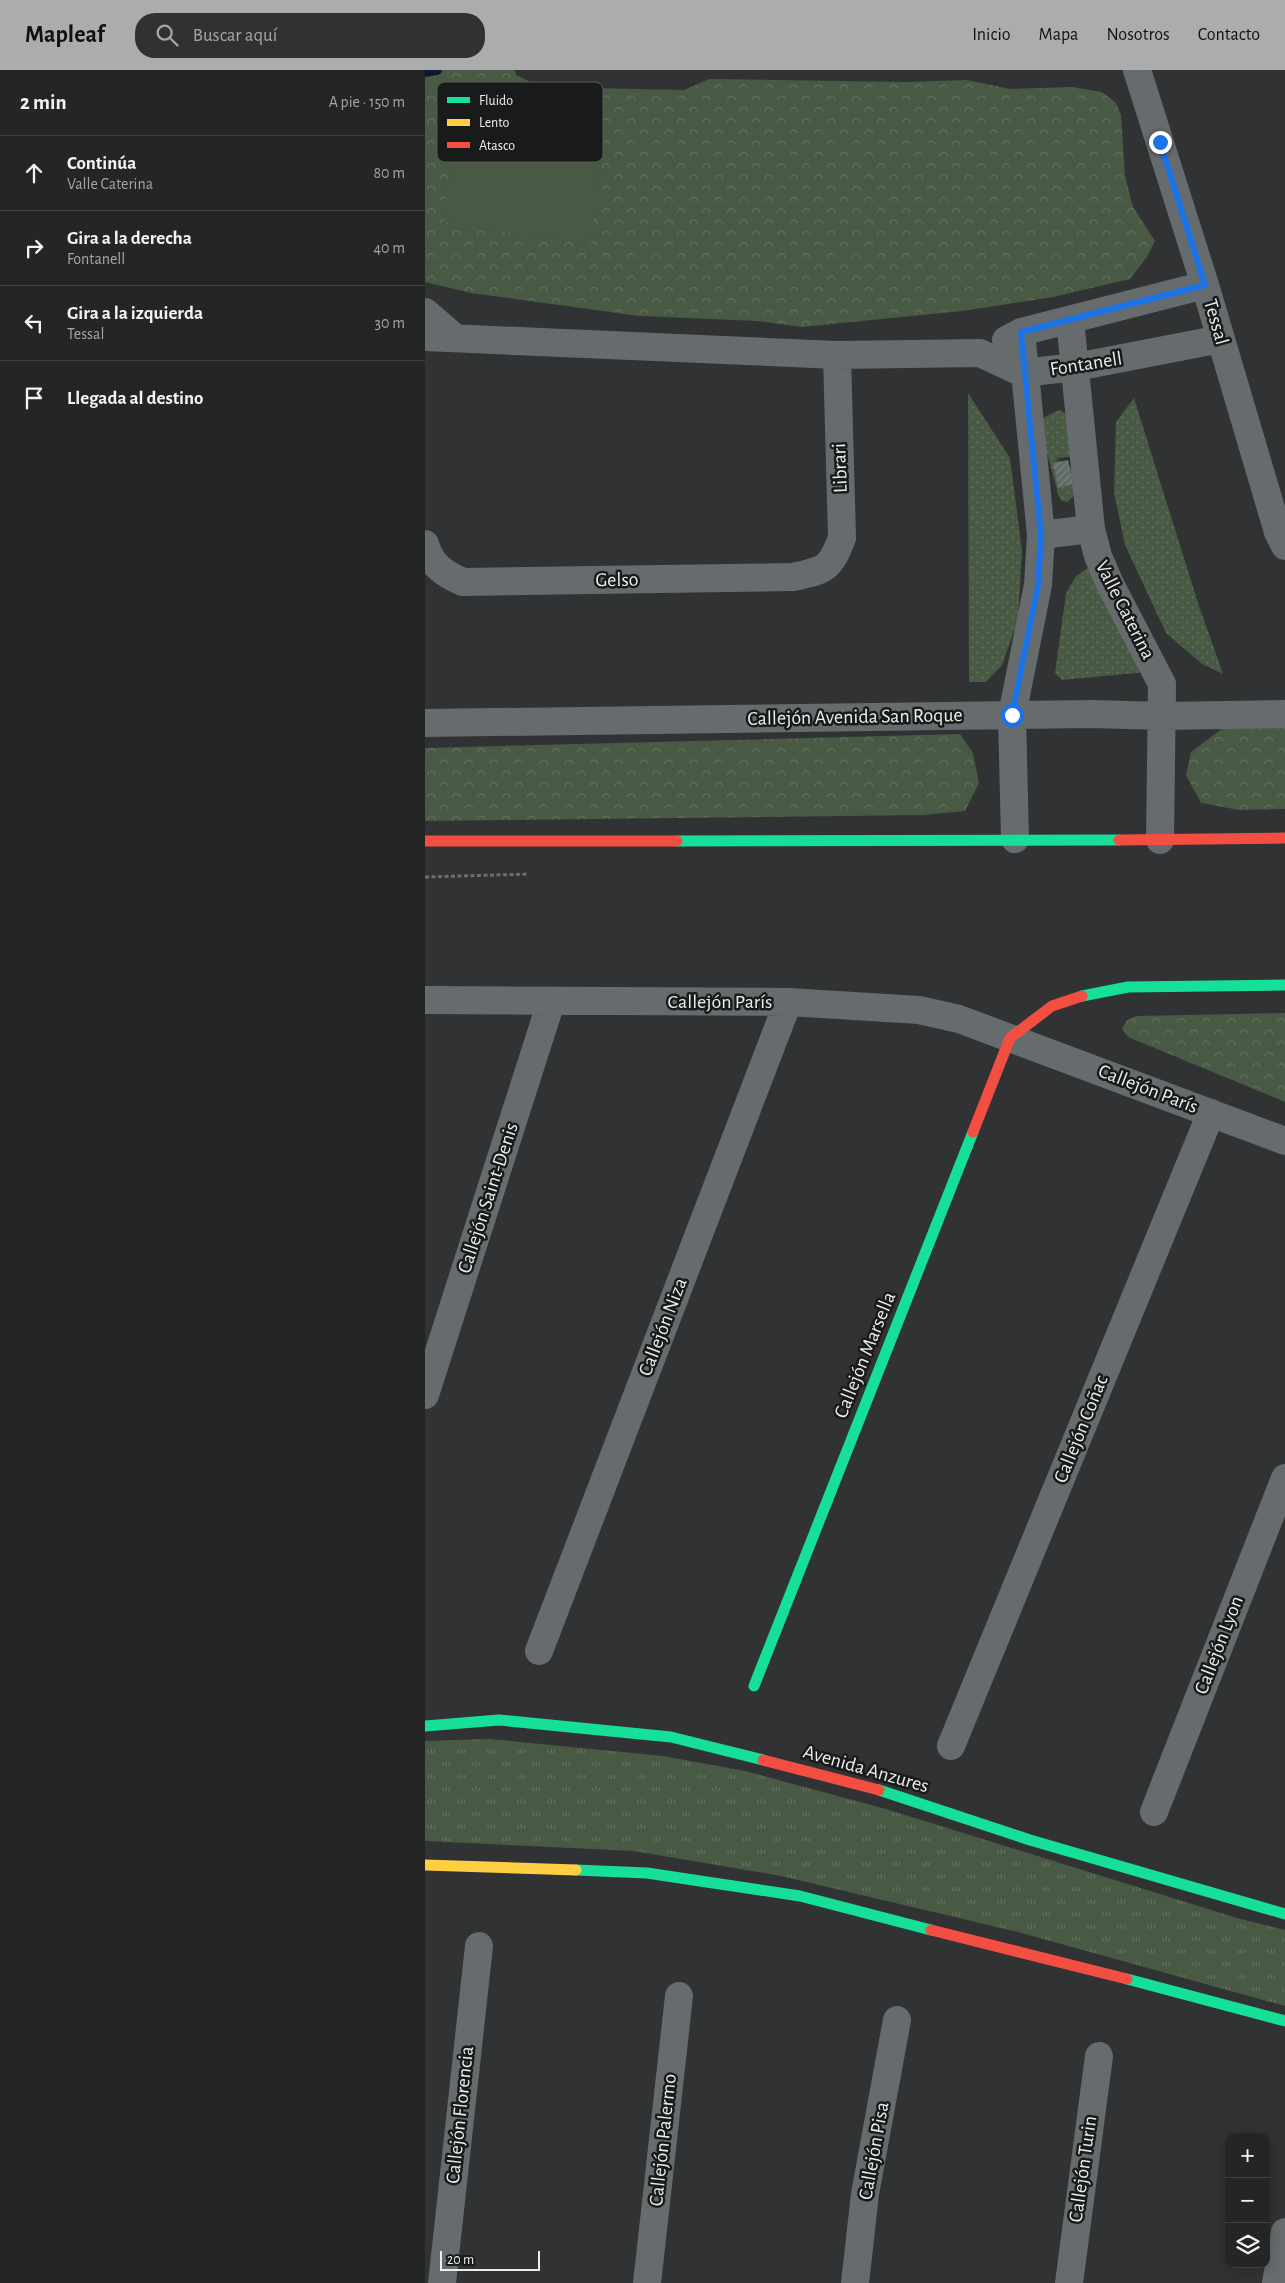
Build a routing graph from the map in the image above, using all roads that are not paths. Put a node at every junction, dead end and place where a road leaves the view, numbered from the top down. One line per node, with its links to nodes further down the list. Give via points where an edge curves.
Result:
1 (1137, 70): 2 (street, Tessal)
2 (1205, 285): 4 (street); 8 (street, Tessal)
3 (425, 312): 7 (street)
4 (1070, 320): 5 (street); 11 (street, Valle Caterina)
5 (1021, 332): 9 (street); 12 (street)
6 (425, 336): 7 (street)
7 (453, 336): 10 (street)
8 (1221, 339): 11 (street, Fontanell); 15 (street, Tessal, via 1278,532)
9 (980, 353): 10 (street); 12 (street, Fontanell)
10 (837, 354): 17 (street, Librari, via 842,538 833,560)
11 (1076, 367): 12 (street, Fontanell); 13 (street, Valle Caterina)
12 (1023, 373): 14 (street)
13 (1091, 529): 14 (street); 20 (street, Valle Caterina, via 1110,584 1162,684)
14 (1041, 535): 19 (street, via 1038,585)
15 (1285, 546)
16 (427, 549): 17 (street, Gelso, via 443,574 463,582 793,577)
17 (817, 572)
18 (1285, 714): 20 (street, Callejón Avenida San Roque)
19 (1012, 715): 20 (street, Callejón Avenida San Roque); 21 (street, Callejón Avenida San Roque); 23 (street)
20 (1163, 716): 24 (street, Valle Caterina)
21 (425, 723)
22 (1285, 838): 24 (street)
23 (1015, 839): 24 (street); 25 (street)
24 (1160, 840)
25 (425, 841)
26 (1285, 985): 30 (street, via 1128,987 1088,994 1052,1006)
27 (425, 1000): 28 (street, Callejón París)
28 (551, 1002): 29 (street, Callejón París); 33 (street, Callejón Saint-Denis)
29 (788, 1002): 30 (street, Callejón París, via 919,1010 959,1019); 35 (street, Callejón Niza)
30 (1010, 1038): 31 (street, Callejón París); 36 (street, Callejón Marsella)
31 (1211, 1113): 32 (street, Callejón París); 38 (street, Callejón Coñac)
32 (1285, 1141)
33 (425, 1395)
34 (1285, 1478): 39 (street, Callejón Lyon)
35 (539, 1651)
36 (754, 1686)
37 (425, 1726): 41 (street, Avenida Anzures, via 499,1720 671,1737 879,1790 1030,1840)
38 (951, 1746)
39 (1154, 1812)
40 (425, 1865): 45 (street, via 647,1873 800,1896)
41 (1285, 1914)
42 (479, 1946): 48 (street, Callejón Florencia)
43 (679, 1996): 49 (street, Callejón Palermo)
44 (897, 2020): 50 (street, Callejón Pisa, via 865,2194)
45 (1285, 2021)
46 (1099, 2056): 51 (street, Callejón Turin)
47 (1285, 2232): 52 (street)
48 (442, 2283)
49 (647, 2283)
50 (855, 2283)
51 (1069, 2283)
52 (1276, 2283)

